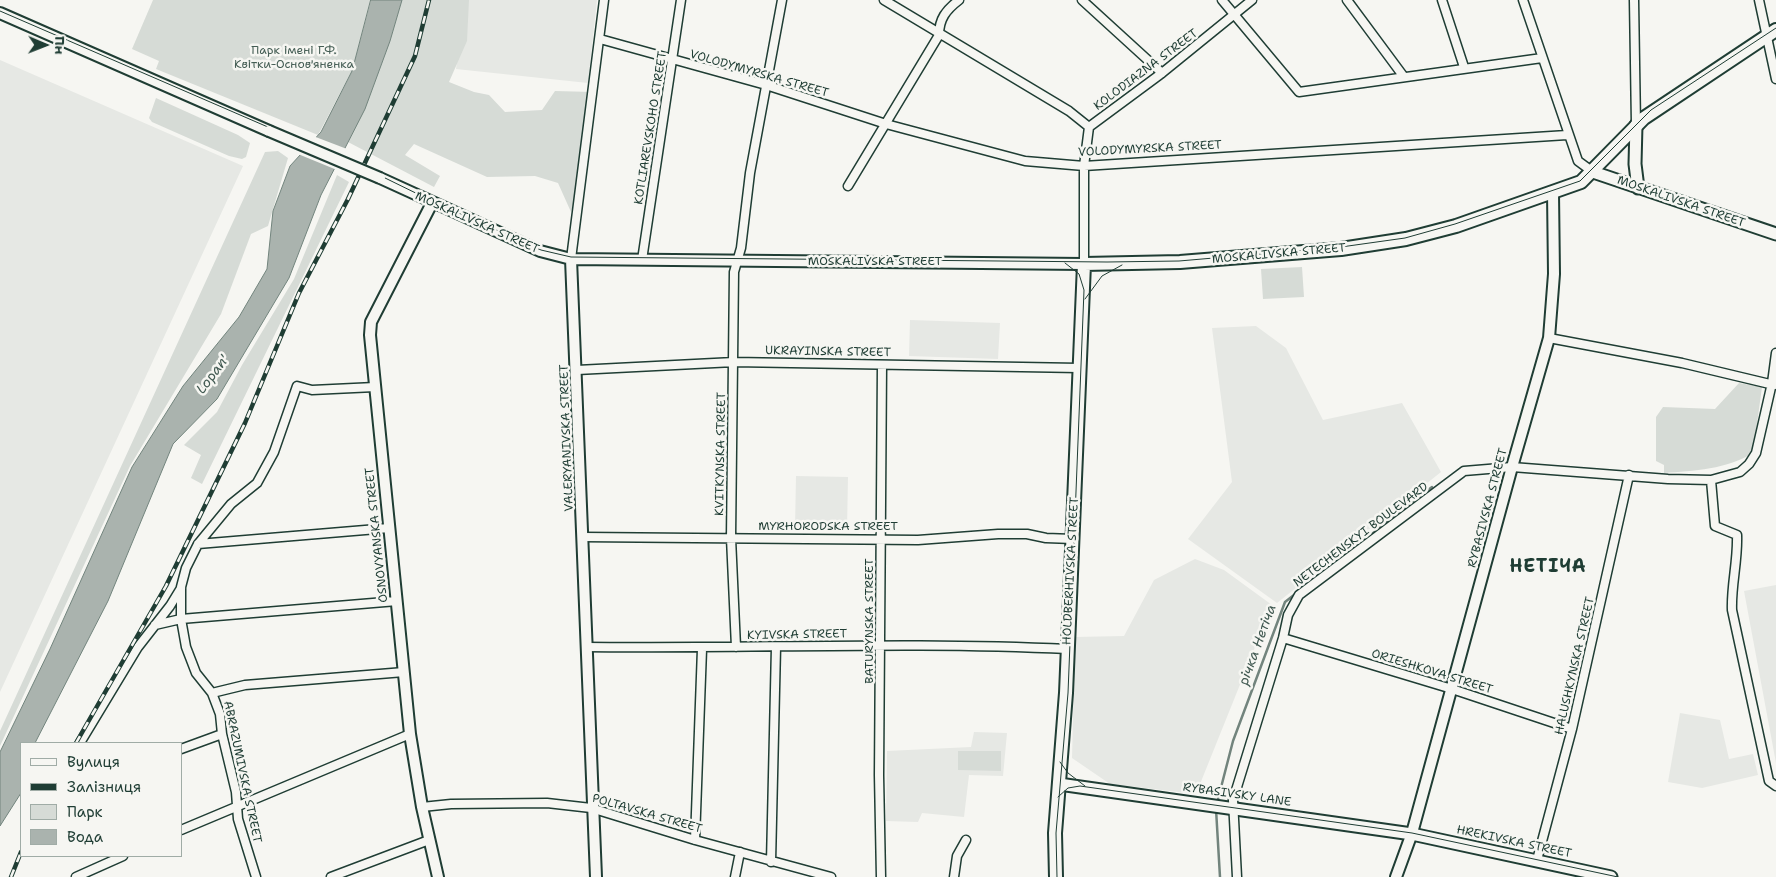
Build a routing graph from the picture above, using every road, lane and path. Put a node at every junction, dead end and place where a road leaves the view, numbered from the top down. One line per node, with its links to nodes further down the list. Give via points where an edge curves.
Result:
1 (604, 0): 18 (street, VALERYANIVSKA STREET)
2 (681, 0): 20 (street, KOTLIAREVSKOHO STREET)
3 (782, 0): 25 (street, KVITKYNSKA STREET)
4 (884, 0): 17 (street)
5 (959, 0): 17 (street, via 942,16)
6 (1082, 0): 22 (street)
7 (1222, 0): 15 (street)
8 (1252, 0): 15 (street, KOLODIAZNA STREET)
9 (1347, 0): 23 (street)
10 (1442, 0): 21 (street)
11 (1523, 0): 19 (street)
12 (1634, 0): 27 (street)
13 (1759, 0): 16 (street)
14 (0, 13): 35 (street, MOSKALIVSKA STREET, bridge, via 380,178)
15 (1235, 16): 22 (street, KOLODIAZNA STREET); 23 (street, via 1295,89 1304,93)
16 (1771, 33): 24 (street); 27 (main road, via 1655,109)
17 (939, 35): 26 (street); 28 (street, via 1069,111)
18 (600, 39): 20 (street, VOLODYMYRSKA STREET); 37 (street, VALERYANIVSKA STREET)
19 (1542, 58): 21 (street); 29 (street)
20 (673, 60): 25 (street, VOLODYMYRSKA STREET); 38 (street, KOTLIAREVSKOHO STREET)
21 (1464, 68): 23 (street)
22 (1162, 73): 28 (street, KOLODIAZNA STREET)
23 (1404, 77)
24 (1776, 79)
25 (766, 86): 26 (street, VOLODYMYRSKA STREET); 39 (street, KVITKYNSKA STREET, via 750,174 744,232)
26 (886, 124): 30 (street, VOLODYMYRSKA STREET, via 1025,161); 32 (street)
27 (1636, 125): 31 (main road); 33 (main road)
28 (1089, 127): 30 (street, KOLODIAZNA STREET)
29 (1567, 135): 30 (street, VOLODYMYRSKA STREET); 31 (street, via 1578,161)
30 (1084, 166): 40 (street, KOLODIAZNA STREET)
31 (1593, 172): 33 (main road, MOSKALIVSKA STREET); 34 (main road, MOSKALIVSKA STREET, via 1578,183)
32 (848, 186)
33 (1638, 188): 36 (main road, MOSKALIVSKA STREET)
34 (1553, 193): 40 (main road, MOSKALIVSKA STREET, via 1406,240 1219,260); 41 (street, RYBASIVSKA STREET, via 1554,274)
35 (432, 204): 37 (street, MOSKALIVSKA STREET, via 540,252); 48 (street, OSNOVYANSKA STREET, via 371,322)
36 (1776, 234)
37 (571, 258): 38 (street, MOSKALIVSKA STREET); 46 (street, VALERYANIVSKA STREET)
38 (642, 260): 39 (street, MOSKALIVSKA STREET)
39 (736, 261): 40 (street, MOSKALIVSKA STREET); 43 (street, KVITKYNSKA STREET)
40 (1084, 264): 45 (main road, HOLDBERHIVSKA STREET)
41 (1549, 338): 47 (street); 49 (street, RYBASIVSKA STREET)
42 (1776, 353): 47 (street)
43 (734, 362): 44 (street, UKRAYINSKA STREET); 46 (street, UKRAYINSKA STREET); 54 (street, KVITKYNSKA STREET)
44 (882, 364): 45 (street, UKRAYINSKA STREET); 55 (street, BATURYNSKA STREET)
45 (1079, 368): 56 (main road, HOLDBERHIVSKA STREET)
46 (577, 370): 53 (street, VALERYANIVSKA STREET)
47 (1774, 384): 51 (street, NETECHENSKYI BOULEVARD, via 1756,453 1750,464 1740,472)
48 (375, 387): 52 (street, OSNOVYANSKA STREET); 57 (street, via 312,390 297,386 274,452 258,483 231,504)
49 (1512, 467): 50 (street, NETECHENSKYI BOULEVARD); 62 (street, NETECHENSKYI BOULEVARD, via 1464,471 1361,547 1299,595 1288,614); 70 (street, RYBASIVSKA STREET)
50 (1629, 475): 51 (street, NETECHENSKYI BOULEVARD, via 1668,480); 72 (street, HALUSHKYNSKA STREET)
51 (1710, 480): 78 (street, via 1715,526 1737,535 1738,558 1732,610 1769,781)
52 (389, 528): 57 (street); 59 (street, OSNOVYANSKA STREET)
53 (583, 537): 54 (street, MYRHORODSKA STREET); 64 (street, VALERYANIVSKA STREET)
54 (731, 538): 55 (street, MYRHORODSKA STREET); 65 (street, KVITKYNSKA STREET)
55 (882, 538): 56 (street, MYRHORODSKA STREET, via 918,540 1007,534); 63 (street, BATURYNSKA STREET)
56 (1073, 539): 68 (main road, HOLDBERHIVSKA STREET)
57 (198, 544): 58 (street)
58 (181, 587): 60 (street, ABRAZUMIVSKA STREET); 61 (street)
59 (397, 601): 60 (street); 69 (street, OSNOVYANSKA STREET)
60 (181, 619): 61 (street); 71 (street, ABRAZUMIVSKA STREET, via 186,647 196,673)
61 (155, 625): 75 (street, via 138,647)
62 (1283, 638): 70 (street, ORIESHKOVA STREET); 81 (street, NETECHENSKYI BOULEVARD)
63 (882, 645): 66 (street, KYIVSKA STREET); 68 (street, KYIVSKA STREET); 99 (street, BATURYNSKA STREET)
64 (586, 647): 67 (street, KYIVSKA STREET); 82 (street, VALERYANIVSKA STREET)
65 (736, 647): 66 (street, KYIVSKA STREET); 67 (street, KYIVSKA STREET)
66 (776, 648): 91 (street)
67 (702, 649): 86 (street)
68 (1068, 649): 77 (main road, HOLDBERHIVSKA STREET)
69 (404, 672): 71 (street, via 245,685); 74 (street, OSNOVYANSKA STREET)
70 (1452, 689): 72 (street, ORIESHKOVA STREET); 84 (street, RYBASIVSKA STREET)
71 (212, 693): 73 (street, ABRAZUMIVSKA STREET, via 220,714)
72 (1572, 729): 90 (street, HALUSHKYNSKA STREET)
73 (222, 734): 76 (street); 79 (street, ABRAZUMIVSKA STREET)
74 (410, 734): 79 (street); 80 (street, OSNOVYANSKA STREET)
75 (81, 742)
76 (182, 749)
77 (1058, 784): 81 (main road, RYBASIVSKY LANE); 101 (main road, HOLDBERHIVSKA STREET)
78 (1776, 786)
79 (238, 804): 83 (street); 93 (street, ABRAZUMIVSKA STREET, via 238,818)
80 (422, 807): 82 (street, POLTAVSKA STREET, via 547,803); 85 (street, OSNOVYANSKA STREET)
81 (1233, 807): 84 (main road, RYBASIVSKY LANE); 102 (street, NETECHENSKYI BOULEVARD)
82 (591, 808): 86 (street, POLTAVSKA STREET); 96 (street, VALERYANIVSKA STREET)
83 (182, 830)
84 (1413, 830): 90 (main road, HREKIVSKA STREET); 103 (street)
85 (429, 840): 94 (street); 95 (street, OSNOVYANSKA STREET)
86 (695, 840): 88 (street, POLTAVSKA STREET)
87 (966, 840): 100 (street, via 956,856)
88 (740, 852): 91 (street, POLTAVSKA STREET); 97 (street)
89 (121, 857): 92 (street)
90 (1537, 860): 104 (main road, HREKIVSKA STREET)
91 (771, 862): 98 (street, POLTAVSKA STREET)
92 (76, 877)
93 (256, 877)
94 (331, 877)
95 (438, 877)
96 (596, 877)
97 (735, 877)
98 (830, 877)
99 (881, 877)
100 (954, 877)
101 (1056, 877)
102 (1237, 877)
103 (1396, 877)
104 (1611, 877)

